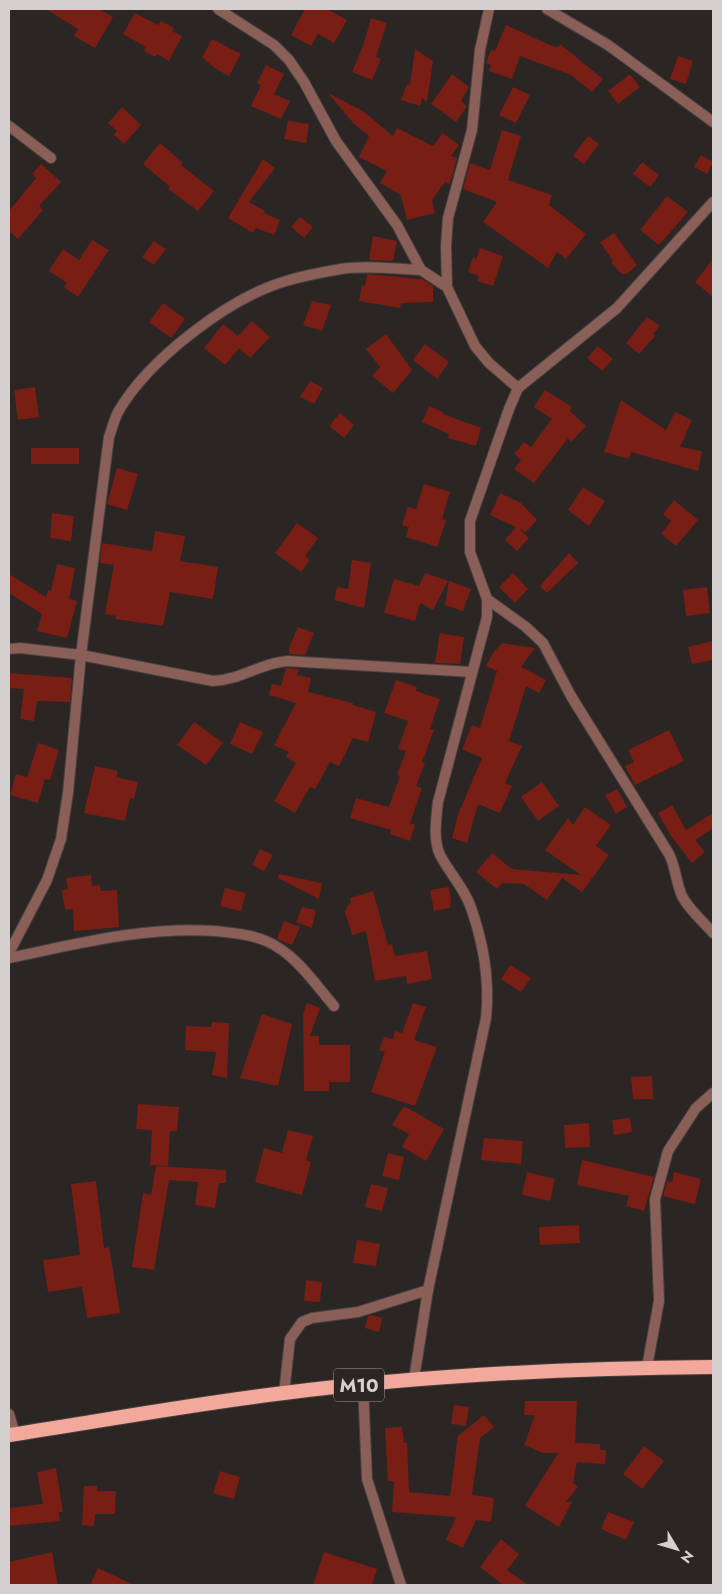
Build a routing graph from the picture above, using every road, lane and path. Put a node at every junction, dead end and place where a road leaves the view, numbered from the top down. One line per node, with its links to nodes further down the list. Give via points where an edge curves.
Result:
1 (218, 9): 8 (street, via 267,40 289,60 336,141 396,225)
2 (489, 9): 9 (street, via 480,50 472,130 448,218)
3 (547, 9): 4 (street, via 608,45)
4 (713, 122)
5 (9, 126): 6 (street)
6 (51, 158)
7 (713, 202): 10 (street, via 616,308)
8 (421, 270): 9 (street); 13 (street, via 344,268 285,281 254,294 220,312 196,330 131,392 117,414 110,437)
9 (447, 287): 10 (street, via 476,346 489,363)
10 (518, 388): 11 (street, via 470,521 470,552)
11 (487, 598): 14 (street, via 485,630); 15 (street, via 543,642 571,696 669,854 684,899)
12 (9, 649): 13 (street)
13 (81, 655): 14 (street, via 213,681 226,680 288,660); 16 (street, via 61,839 47,880)
14 (472, 672): 20 (street, via 438,802 435,827 439,853 470,905 486,966 488,993 486,1018)
15 (713, 933)
16 (9, 953)
17 (9, 958): 18 (street, via 126,934 180,929 239,933 267,941 293,959)
18 (334, 1006)
19 (713, 1093): 22 (street, via 696,1108 668,1151 656,1199 659,1301)
20 (428, 1290): 23 (street); 25 (street, via 358,1312 302,1322 290,1340)
21 (713, 1367): 22 (highway, M10)
22 (647, 1368): 23 (highway, M10)
23 (414, 1379): 24 (highway, M10)
24 (363, 1384): 25 (highway, M10); 28 (street, via 367,1479)
25 (284, 1393): 27 (highway, M10)
26 (9, 1414): 27 (street)
27 (12, 1435)
28 (401, 1585)

